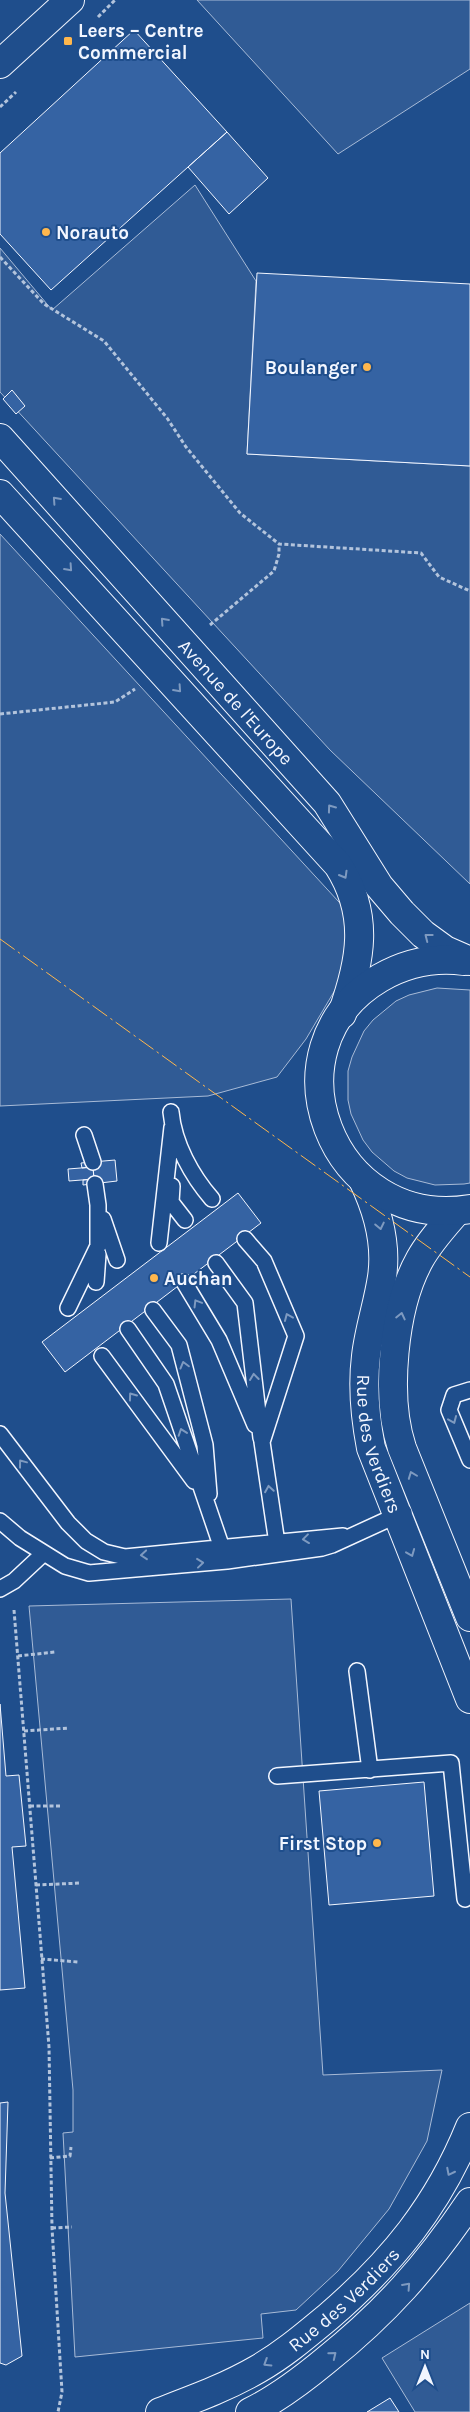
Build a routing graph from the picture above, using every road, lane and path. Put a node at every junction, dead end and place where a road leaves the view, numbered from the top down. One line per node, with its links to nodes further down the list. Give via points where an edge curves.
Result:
1 (70, 0): 2 (street)
2 (0, 64)
3 (0, 257): 6 (path, via 44,304 104,342 240,513 279,544 421,553 439,577)
4 (0, 438): 7 (street, Avenue de l'Europe, one-way to 4, via 445,950 402,913 379,886 327,803)
5 (0, 494): 8 (street, Avenue de l'Europe, one-way to 8, via 338,865 352,891 360,938 355,977)
6 (470, 591)
7 (470, 961): 8 (street, via 431,960 390,972 372,983)
8 (342, 1014): 12 (street, via 324,1051 320,1071 322,1105 328,1131 337,1149)
9 (172, 1119): 14 (lane, via 195,1179); 17 (lane, via 171,1202); 19 (lane)
10 (84, 1135): 11 (lane)
11 (93, 1162)
12 (363, 1180): 16 (street, via 398,1202 424,1209); 36 (street, Rue des Verdiers, one-way to 36, via 375,1204 384,1258 366,1355 364,1415 371,1448)
13 (95, 1184): 15 (lane)
14 (212, 1200)
15 (98, 1205): 20 (lane); 21 (lane)
16 (464, 1210): 34 (street, Rue des Verdiers, one-way to 16, via 396,1431 392,1395 395,1352 405,1302 419,1261)
17 (184, 1220)
18 (245, 1240): 31 (lane, one-way to 18, via 296,1336 264,1262)
19 (160, 1243)
20 (98, 1246): 23 (lane); 25 (lane)
21 (116, 1260)
22 (216, 1263): 31 (lane, one-way to 22, via 245,1303)
23 (96, 1282)
24 (184, 1282): 31 (lane, one-way to 24, via 219,1340)
25 (68, 1308)
26 (153, 1310): 35 (lane, one-way to 26, via 205,1444 179,1345)
27 (128, 1329): 33 (lane, one-way to 27, via 166,1384)
28 (102, 1356): 33 (lane, one-way to 28)
29 (470, 1390): 32 (lane, one-way to 32, via 454,1395 449,1410)
30 (0, 1434): 40 (lane, one-way to 30, via 125,1557 104,1552 86,1541 68,1523)
31 (262, 1442): 38 (lane, one-way to 31)
32 (470, 1460)
33 (202, 1492): 35 (lane)
34 (423, 1503): 36 (lane); 42 (street, Rue des Verdiers)
35 (211, 1516): 40 (lane)
36 (396, 1516): 38 (lane, via 355,1535); 46 (street, Rue des Verdiers, one-way to 46)
37 (0, 1520): 39 (lane)
38 (278, 1548): 40 (lane)
39 (44, 1553): 40 (lane, one-way to 40, via 65,1566 89,1573); 41 (lane)
40 (225, 1555)
41 (1, 1589): 44 (path, via 10,1597 14,1607)
42 (470, 1617)
43 (55, 1652): 44 (path)
44 (18, 1656): 48 (path)
45 (358, 1671): 49 (lane)
46 (469, 1695)
47 (69, 1728): 48 (path)
48 (24, 1731): 51 (path)
49 (370, 1770): 50 (lane); 55 (lane, via 450,1763)
50 (276, 1776)
51 (30, 1806): 52 (path); 54 (path)
52 (60, 1806)
53 (81, 1883): 54 (path)
54 (36, 1885): 56 (path)
55 (465, 1899)
56 (41, 1959): 57 (path); 60 (path, via 48,2047)
57 (78, 1962)
58 (470, 2127): 65 (street, Rue des Verdiers, one-way to 65, via 431,2205 391,2258 347,2301 290,2349 257,2370)
59 (71, 2146): 60 (path, via 70,2156)
60 (50, 2158): 63 (path)
61 (470, 2202): 66 (street, Rue des Verdiers, one-way to 61, via 314,2370 373,2321 419,2273)
62 (72, 2227): 63 (path)
63 (52, 2228): 64 (path, via 62,2392)
64 (58, 2412)
65 (160, 2412)
66 (250, 2412)

